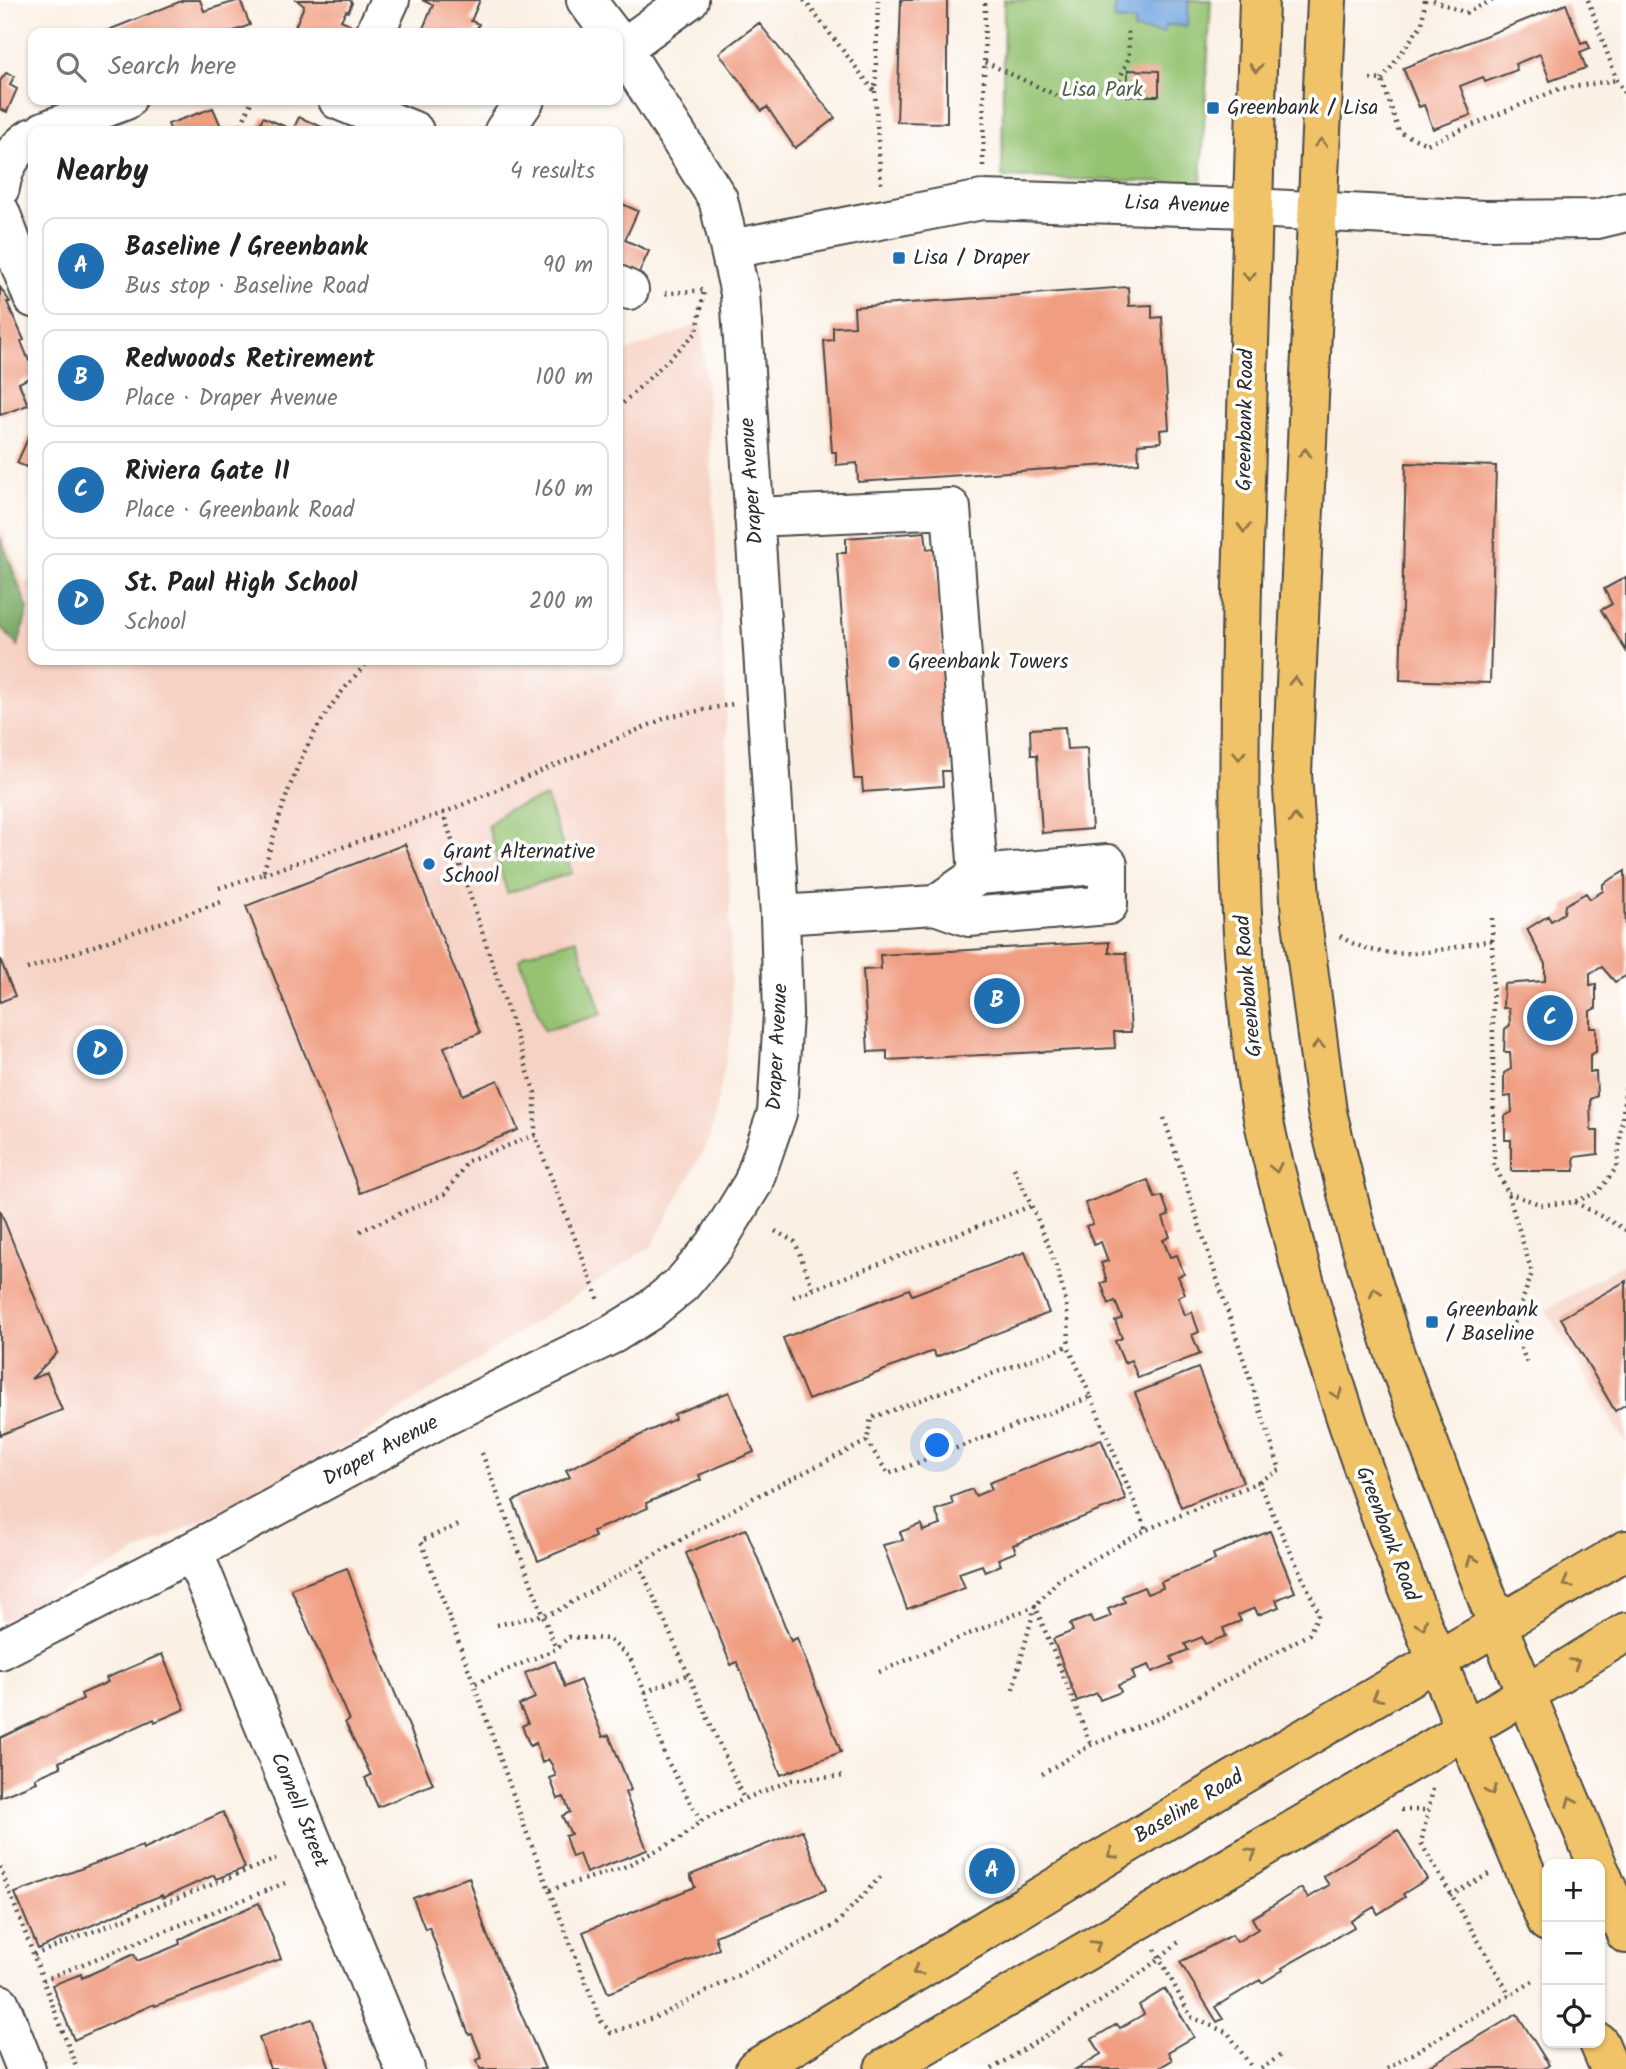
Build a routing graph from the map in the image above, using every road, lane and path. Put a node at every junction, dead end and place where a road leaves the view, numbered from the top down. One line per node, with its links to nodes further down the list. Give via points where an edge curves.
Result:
1 (390, 0): 12 (street)
2 (689, 0): 13 (street)
3 (804, 0): 20 (path)
4 (878, 0): 20 (path)
5 (985, 0): 16 (path)
6 (1259, 0): 34 (main road, Greenbank Road, one-way to 34)
7 (1327, 0): 35 (main road, one-way to 7)
8 (1425, 0): 18 (path, via 1422,24)
9 (1433, 0): 10 (path, via 1466,13)
10 (1493, 0)
11 (1588, 0): 19 (path)
12 (377, 28)
13 (606, 28)
14 (1128, 30): 16 (path, via 1129,57 1116,86 1062,98)
15 (623, 59): 38 (street, Draper Avenue, via 718,199)
16 (985, 62): 31 (path)
17 (1370, 79): 18 (path)
18 (1382, 80): 19 (path, via 1399,132 1427,144 1559,89)
19 (1617, 80): 21 (path)
20 (876, 93): 32 (path)
21 (1626, 95)
22 (113, 105): 26 (street)
23 (250, 105): 27 (path)
24 (352, 105): 28 (street)
25 (522, 105): 29 (street)
26 (57, 126)
27 (241, 126)
28 (402, 126)
29 (507, 126)
30 (28, 140): 33 (street, via 2,172)
31 (983, 166)
32 (881, 185)
33 (0, 188)
34 (1251, 208): 35 (street, Lisa Avenue); 38 (street, Lisa Avenue, via 982,200); 87 (main road, Greenbank Road, one-way to 87, via 1238,788 1244,967 1260,1102 1316,1329 1379,1516)
35 (1318, 211): 37 (street, Lisa Avenue, via 1484,220 1597,219); 82 (main road, one-way to 35, via 1396,1357 1356,1230 1326,1112 1301,914 1293,773)
36 (0, 212): 39 (street)
37 (1626, 212)
38 (731, 249): 42 (street, Draper Avenue, via 740,293)
39 (28, 285)
40 (624, 287): 41 (path, via 662,294 704,290 696,332)
41 (623, 403)
42 (754, 517): 47 (street, via 950,508); 51 (street, Draper Avenue)
43 (366, 665): 46 (path, via 322,716 300,758)
44 (734, 704): 45 (path, via 668,717)
45 (443, 813): 46 (path); 58 (path, via 535,1093)
46 (263, 874): 48 (path)
47 (978, 875): 50 (street); 50 (street, via 1108,864 1108,905 969,918)
48 (219, 888)
49 (224, 901): 55 (path)
50 (935, 905): 51 (street)
51 (780, 915): 68 (street, Draper Avenue, via 783,1014 777,1113 753,1183 715,1245 682,1284)
52 (1492, 918): 54 (path)
53 (1334, 932): 54 (path, via 1360,949 1404,955)
54 (1492, 940): 60 (path, via 1494,1164)
55 (27, 969)
56 (1626, 1085): 61 (path, via 1617,1167 1598,1192)
57 (1164, 1118): 74 (path, via 1280,1470)
58 (535, 1135): 64 (path, via 468,1161 445,1194); 68 (path)
59 (1014, 1168): 62 (path)
60 (1508, 1193): 61 (path, via 1542,1205); 70 (path, via 1532,1273 1513,1327)
61 (1574, 1202): 63 (path)
62 (1031, 1206): 66 (path); 69 (path, via 1048,1246 1070,1324)
63 (1626, 1230)
64 (360, 1231)
65 (775, 1231): 66 (path, via 795,1242)
66 (813, 1289): 67 (path)
67 (793, 1297)
68 (612, 1334): 78 (street, Draper Avenue, via 437,1420)
69 (1068, 1346): 71 (path); 72 (path, via 871,1418)
70 (1528, 1366)
71 (1091, 1397): 72 (path, via 888,1474); 76 (path)
72 (867, 1441): 79 (path, via 755,1497)
73 (482, 1453): 81 (path)
74 (1258, 1482): 76 (path); 95 (path, via 1319,1613 1309,1634 1160,1717)
75 (458, 1525): 90 (path, via 421,1541)
76 (1146, 1530): 80 (path, via 1060,1578)
77 (1626, 1550): 82 (main road, Baseline Road, one-way to 82)
78 (193, 1551): 86 (street, Draper Avenue); 126 (street, Cornell Street)
79 (639, 1564): 81 (path); 89 (path)
80 (1035, 1606): 88 (path); 91 (path); 95 (path)
81 (542, 1615): 83 (path); 85 (path)
82 (1497, 1624): 87 (main road, Baseline Road); 93 (main road)
83 (497, 1625)
84 (1626, 1632): 93 (main road, one-way to 84)
85 (556, 1649): 90 (path); 92 (path, via 569,1637 609,1639 630,1658)
86 (0, 1650)
87 (1436, 1662): 94 (main road, Greenbank Road); 127 (main road, Baseline Road, one-way to 127)
88 (879, 1672)
89 (689, 1675): 92 (path); 99 (path)
90 (474, 1684): 110 (path)
91 (1013, 1689)
92 (645, 1692): 102 (path, via 666,1757)
93 (1526, 1694): 94 (main road); 104 (main road, one-way to 93)
94 (1465, 1728): 112 (main road, Greenbank Road, one-way to 112); 128 (main road, one-way to 94)
95 (1091, 1745): 96 (path)
96 (1042, 1774)
97 (845, 1776): 99 (path, via 792,1780)
98 (1432, 1795): 101 (path)
99 (744, 1799): 102 (path)
100 (1398, 1810): 101 (path)
101 (1428, 1810): 111 (path, via 1421,1843)
102 (701, 1821): 110 (path, via 681,1838 622,1868)
103 (276, 1859): 116 (path)
104 (1595, 1859)
105 (0, 1867): 116 (path)
106 (1493, 1872): 111 (path)
107 (882, 1875): 110 (path, via 834,1926 661,2015 611,2033 601,2021)
108 (285, 1883): 118 (path)
109 (1605, 1883): 114 (main road)
110 (550, 1890)
111 (1450, 1895): 120 (path)
112 (1542, 1910)
113 (1189, 1931): 117 (path)
114 (1626, 1934)
115 (1150, 1939): 117 (path)
116 (34, 1955): 118 (path)
117 (1160, 1959): 129 (path); 130 (path, via 1191,2017 1228,2033)
118 (43, 1980): 125 (path)
119 (1535, 1980): 120 (path)
120 (1510, 1995): 132 (path)
121 (0, 2004): 124 (street)
122 (1601, 2048): 133 (main road)
123 (1281, 2055): 131 (path)
124 (26, 2069)
125 (77, 2069)
126 (405, 2069)
127 (755, 2069)
128 (884, 2069)
129 (992, 2069)
130 (1252, 2069)
131 (1261, 2069)
132 (1387, 2069)
133 (1610, 2069)

